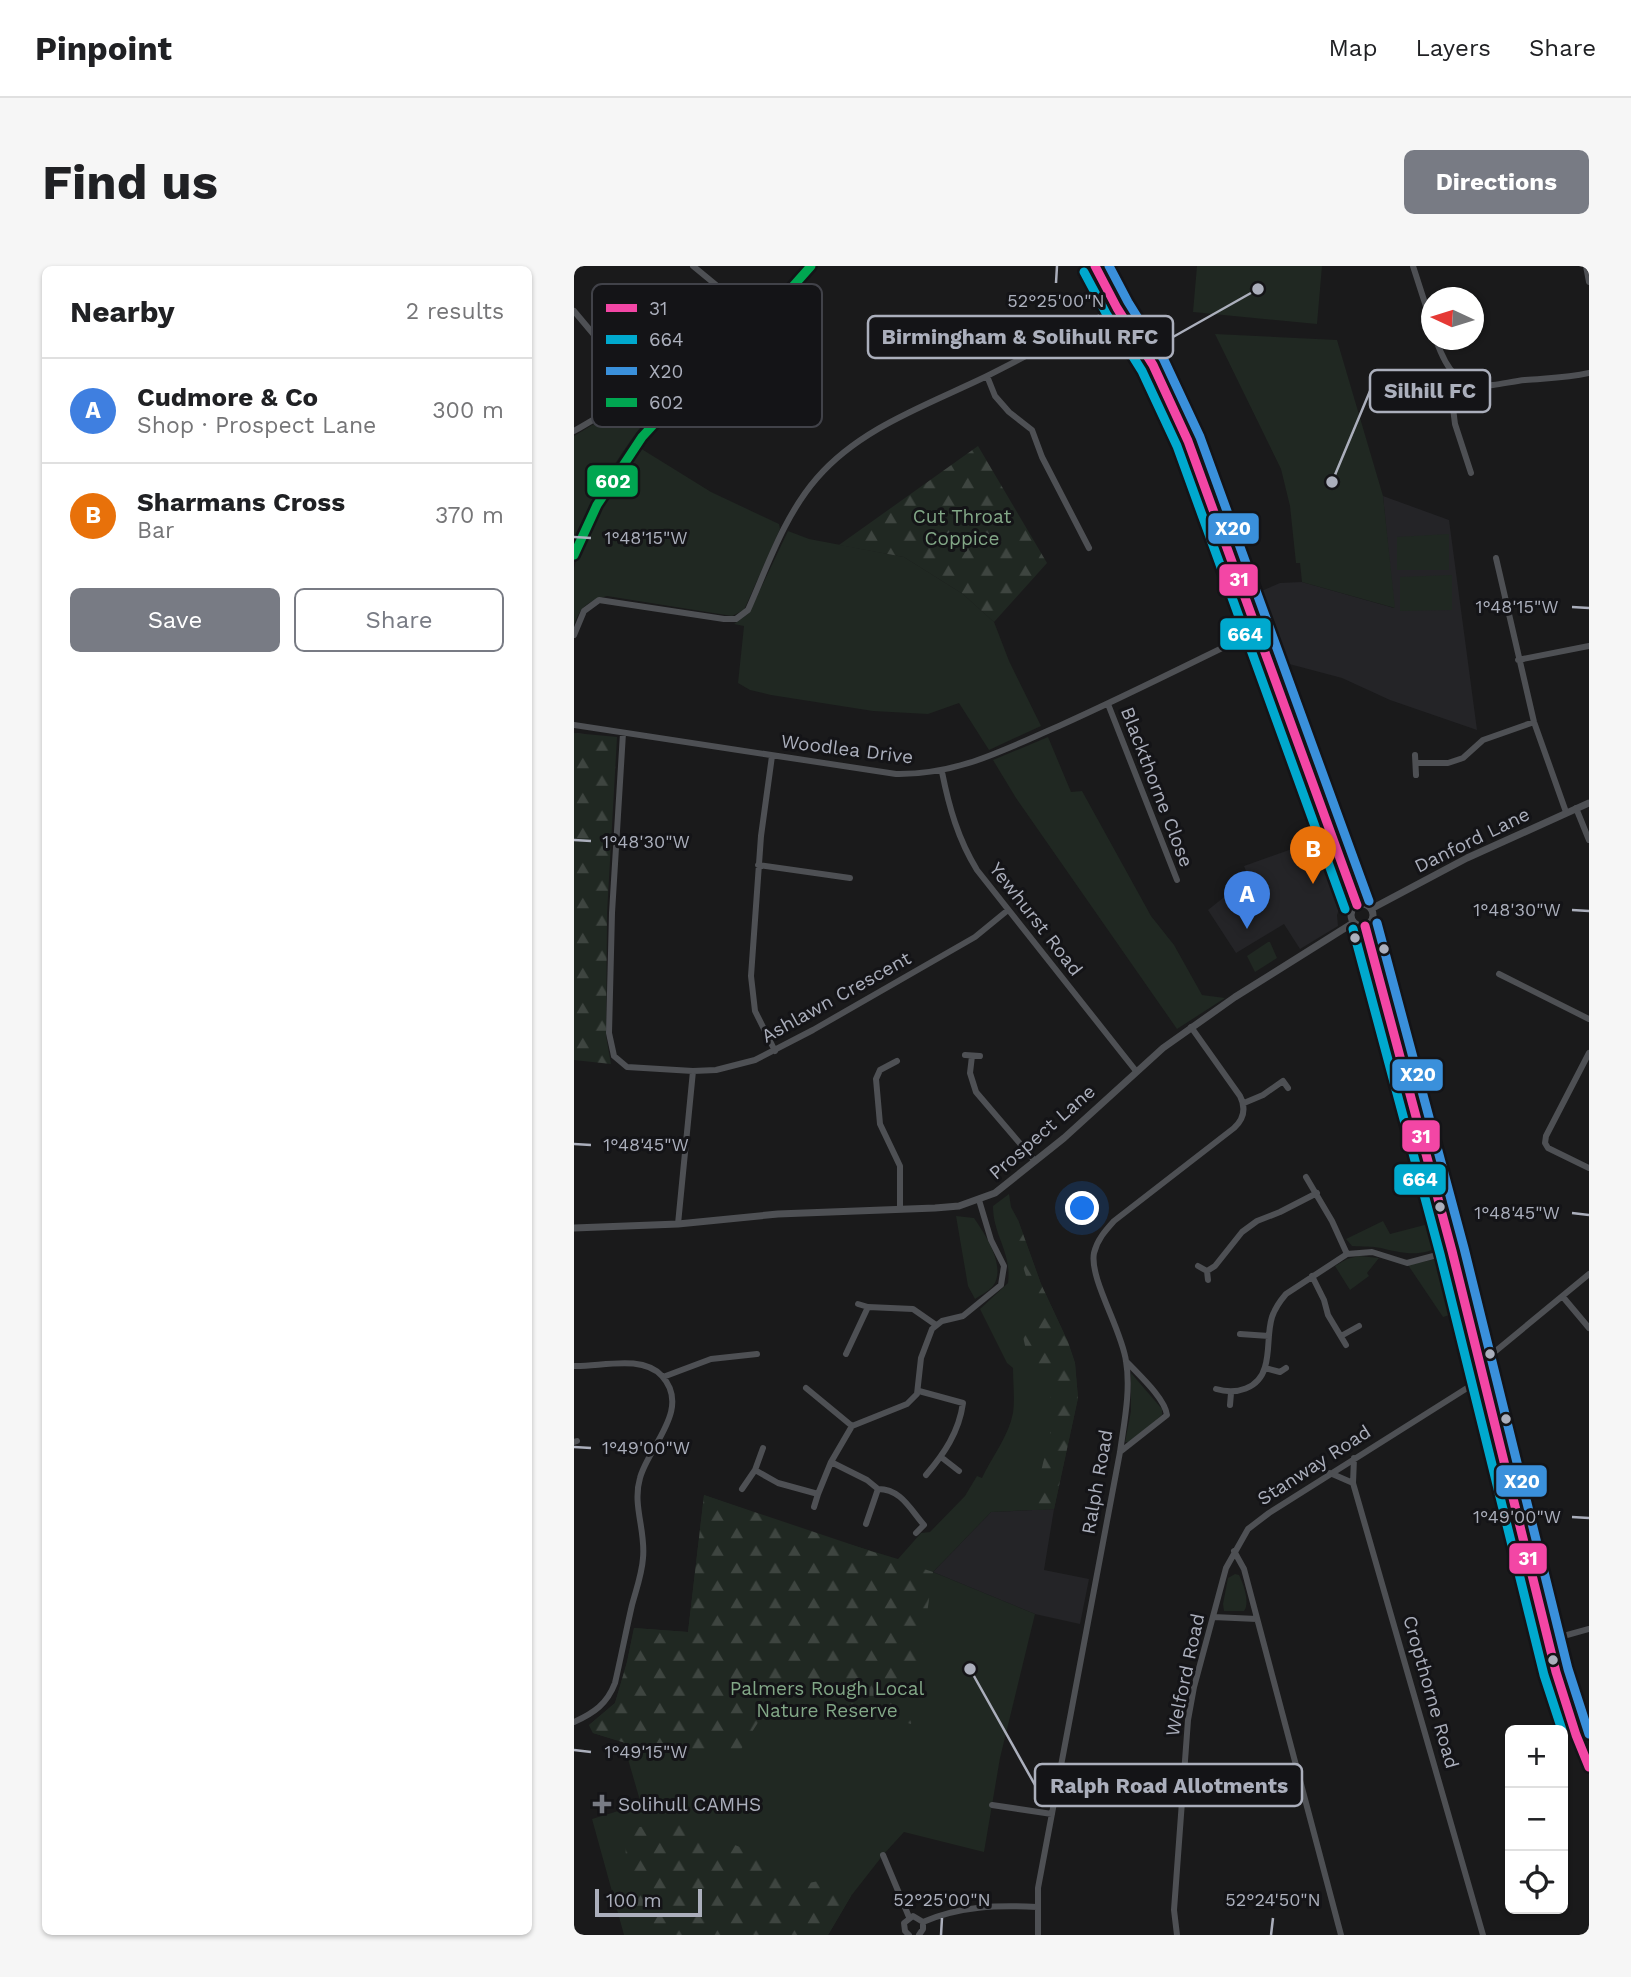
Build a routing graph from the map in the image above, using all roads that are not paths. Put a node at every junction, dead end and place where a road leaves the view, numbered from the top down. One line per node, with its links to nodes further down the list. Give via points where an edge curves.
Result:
1 (693, 266): 7 (street)
2 (811, 266): 8 (main road)
3 (1095, 266): 10 (street)
4 (1413, 266): 9 (street)
5 (1586, 266): 6 (street)
6 (1589, 282)
7 (715, 284)
8 (795, 284)
9 (1421, 291)
10 (1117, 308): 15 (street); 24 (street, via 1153,365 1188,441)
11 (574, 311): 12 (street)
12 (592, 332)
13 (1440, 350): 16 (street, via 1448,369)
14 (1589, 373): 16 (street, via 1490,386 1471,385)
15 (987, 376): 21 (street, via 995,396 1032,430); 25 (street, via 862,439 825,469 783,528 745,614 724,619 599,600 584,611)
16 (1460, 378): 20 (street, via 1453,408)
17 (592, 421): 19 (street)
18 (652, 427): 22 (main road, via 615,472)
19 (574, 431)
20 (1471, 473)
21 (1089, 548)
22 (574, 555)
23 (1496, 558): 27 (street)
24 (1257, 631): 28 (street, Woodlea Drive); 44 (street)
25 (574, 635)
26 (1589, 646): 27 (street)
27 (1518, 660): 29 (street)
28 (1108, 704): 35 (street, Woodlea Drive, via 990,757); 43 (street, Blackthorne Close)
29 (1534, 722): 34 (street, via 1483,740 1463,758); 39 (street)
30 (574, 725): 31 (street, Woodlea Drive)
31 (623, 733): 33 (street, Woodlea Drive); 56 (street, Ashlawn Crescent, via 612,913 611,1044 614,1056 627,1067)
32 (1415, 755): 34 (street)
33 (772, 756): 35 (street, Woodlea Drive, via 896,774); 41 (street)
34 (1417, 763): 36 (street)
35 (942, 772): 46 (street, Yewhurst Road, via 960,839)
36 (1416, 775)
37 (1589, 803): 38 (street, Danford Lane)
38 (1576, 808): 39 (street, Danford Lane); 40 (street)
39 (1566, 812): 45 (street, Danford Lane)
40 (1589, 840)
41 (758, 865): 42 (street); 52 (street, via 751,986 760,1024)
42 (850, 878)
43 (1177, 880)
44 (1357, 905): 45 (street); 47 (street, via 1351,913)
45 (1371, 909): 48 (street, via 1372,920)
46 (1008, 910): 52 (street, Ashlawn Crescent, via 975,937); 57 (street, Yewhurst Road)
47 (1353, 923): 48 (street); 51 (street, Prospect Lane)
48 (1365, 926): 68 (street)
49 (1499, 974): 50 (street)
50 (1589, 1019)
51 (1191, 1027): 57 (street, Prospect Lane); 59 (street)
52 (775, 1051): 56 (street, Ashlawn Crescent, via 735,1066)
53 (1589, 1053): 61 (street, via 1545,1143)
54 (973, 1056): 60 (street, via 970,1073 976,1092)
55 (897, 1061): 65 (street, via 880,1070 876,1079 880,1124 900,1166)
56 (693, 1071): 66 (street)
57 (1136, 1071): 60 (street, Prospect Lane)
58 (1288, 1088): 59 (street, via 1283,1081)
59 (1244, 1103): 87 (street, Ralph Road, via 1244,1114 1234,1128 1114,1222 1098,1242 1095,1272)
60 (1035, 1161): 64 (street, Prospect Lane)
61 (1589, 1168)
62 (1306, 1177): 63 (street)
63 (1317, 1193): 69 (street); 71 (street, via 1257,1221)
64 (979, 1200): 65 (street, Prospect Lane, via 959,1206); 78 (street, via 1004,1266 1000,1285 963,1316)
65 (900, 1209): 66 (street, Prospect Lane)
66 (678, 1224): 67 (street, Prospect Lane)
67 (574, 1228)
68 (1452, 1251): 69 (street, via 1407,1263 1372,1252); 88 (street)
69 (1347, 1254): 73 (street)
70 (1198, 1266): 71 (street)
71 (1207, 1271): 74 (street)
72 (1589, 1274): 75 (street)
73 (1312, 1276): 82 (street, via 1278,1303); 83 (street)
74 (1208, 1280)
75 (1563, 1297): 80 (street); 88 (street)
76 (858, 1304): 77 (street)
77 (868, 1307): 78 (street, via 913,1309); 86 (street)
78 (936, 1325): 95 (street, via 921,1358)
79 (1359, 1326): 83 (street)
80 (1589, 1328)
81 (1240, 1334): 82 (street)
82 (1269, 1336): 90 (street)
83 (1341, 1336): 84 (street)
84 (1346, 1345)
85 (757, 1354): 92 (street, via 711,1359)
86 (846, 1354)
87 (1126, 1361): 101 (street, Ralph Road); 101 (street, via 1161,1400 1167,1415)
88 (1480, 1364): 93 (street)
89 (574, 1366): 92 (street, via 630,1363 647,1366)
90 (1265, 1368): 91 (street, via 1280,1372); 96 (street, via 1251,1385)
91 (1286, 1368)
92 (663, 1377): 121 (street, via 671,1410 640,1478 637,1503 643,1556 615,1683 600,1708)
93 (1483, 1378): 103 (street, Stanway Road); 120 (street)
94 (1216, 1389): 96 (street)
95 (919, 1391): 99 (street, via 907,1404); 102 (street, via 963,1403 950,1446)
96 (1231, 1393): 98 (street)
97 (806, 1401): 99 (street, via 809,1391)
98 (1230, 1405)
99 (852, 1426): 104 (street)
100 (764, 1448): 105 (street)
101 (1120, 1452): 124 (street, Ralph Road)
102 (941, 1457): 106 (street); 108 (street)
103 (1353, 1458): 107 (street, Stanway Road); 109 (street, Cropthorne Road)
104 (831, 1462): 111 (street); 112 (street)
105 (755, 1470): 110 (street); 112 (street, via 778,1483)
106 (959, 1471)
107 (1330, 1472): 109 (street); 116 (street, Stanway Road, via 1257,1521)
108 (926, 1475)
109 (1353, 1483): 134 (street, Cropthorne Road)
110 (741, 1489)
111 (878, 1489): 114 (street); 115 (street, via 898,1494 927,1528)
112 (818, 1494): 113 (street)
113 (814, 1507)
114 (866, 1524)
115 (916, 1533)
116 (1234, 1550): 117 (street, Welford Road); 118 (street)
117 (1213, 1617): 118 (street); 132 (street, Welford Road, via 1188,1720 1174,1910)
118 (1257, 1619): 133 (street)
119 (1589, 1629): 120 (street)
120 (1549, 1640): 122 (street, via 1562,1695)
121 (574, 1722)
122 (1589, 1767)
123 (992, 1805): 124 (street)
124 (1052, 1814): 126 (street, Ralph Road)
125 (883, 1855): 127 (street)
126 (1037, 1907): 128 (street, via 967,1908); 131 (street, Ralph Road)
127 (909, 1917): 128 (street); 129 (street)
128 (923, 1922): 130 (street)
129 (904, 1934)
130 (919, 1935)
131 (1038, 1935)
132 (1177, 1935)
133 (1341, 1935)
134 (1483, 1935)

